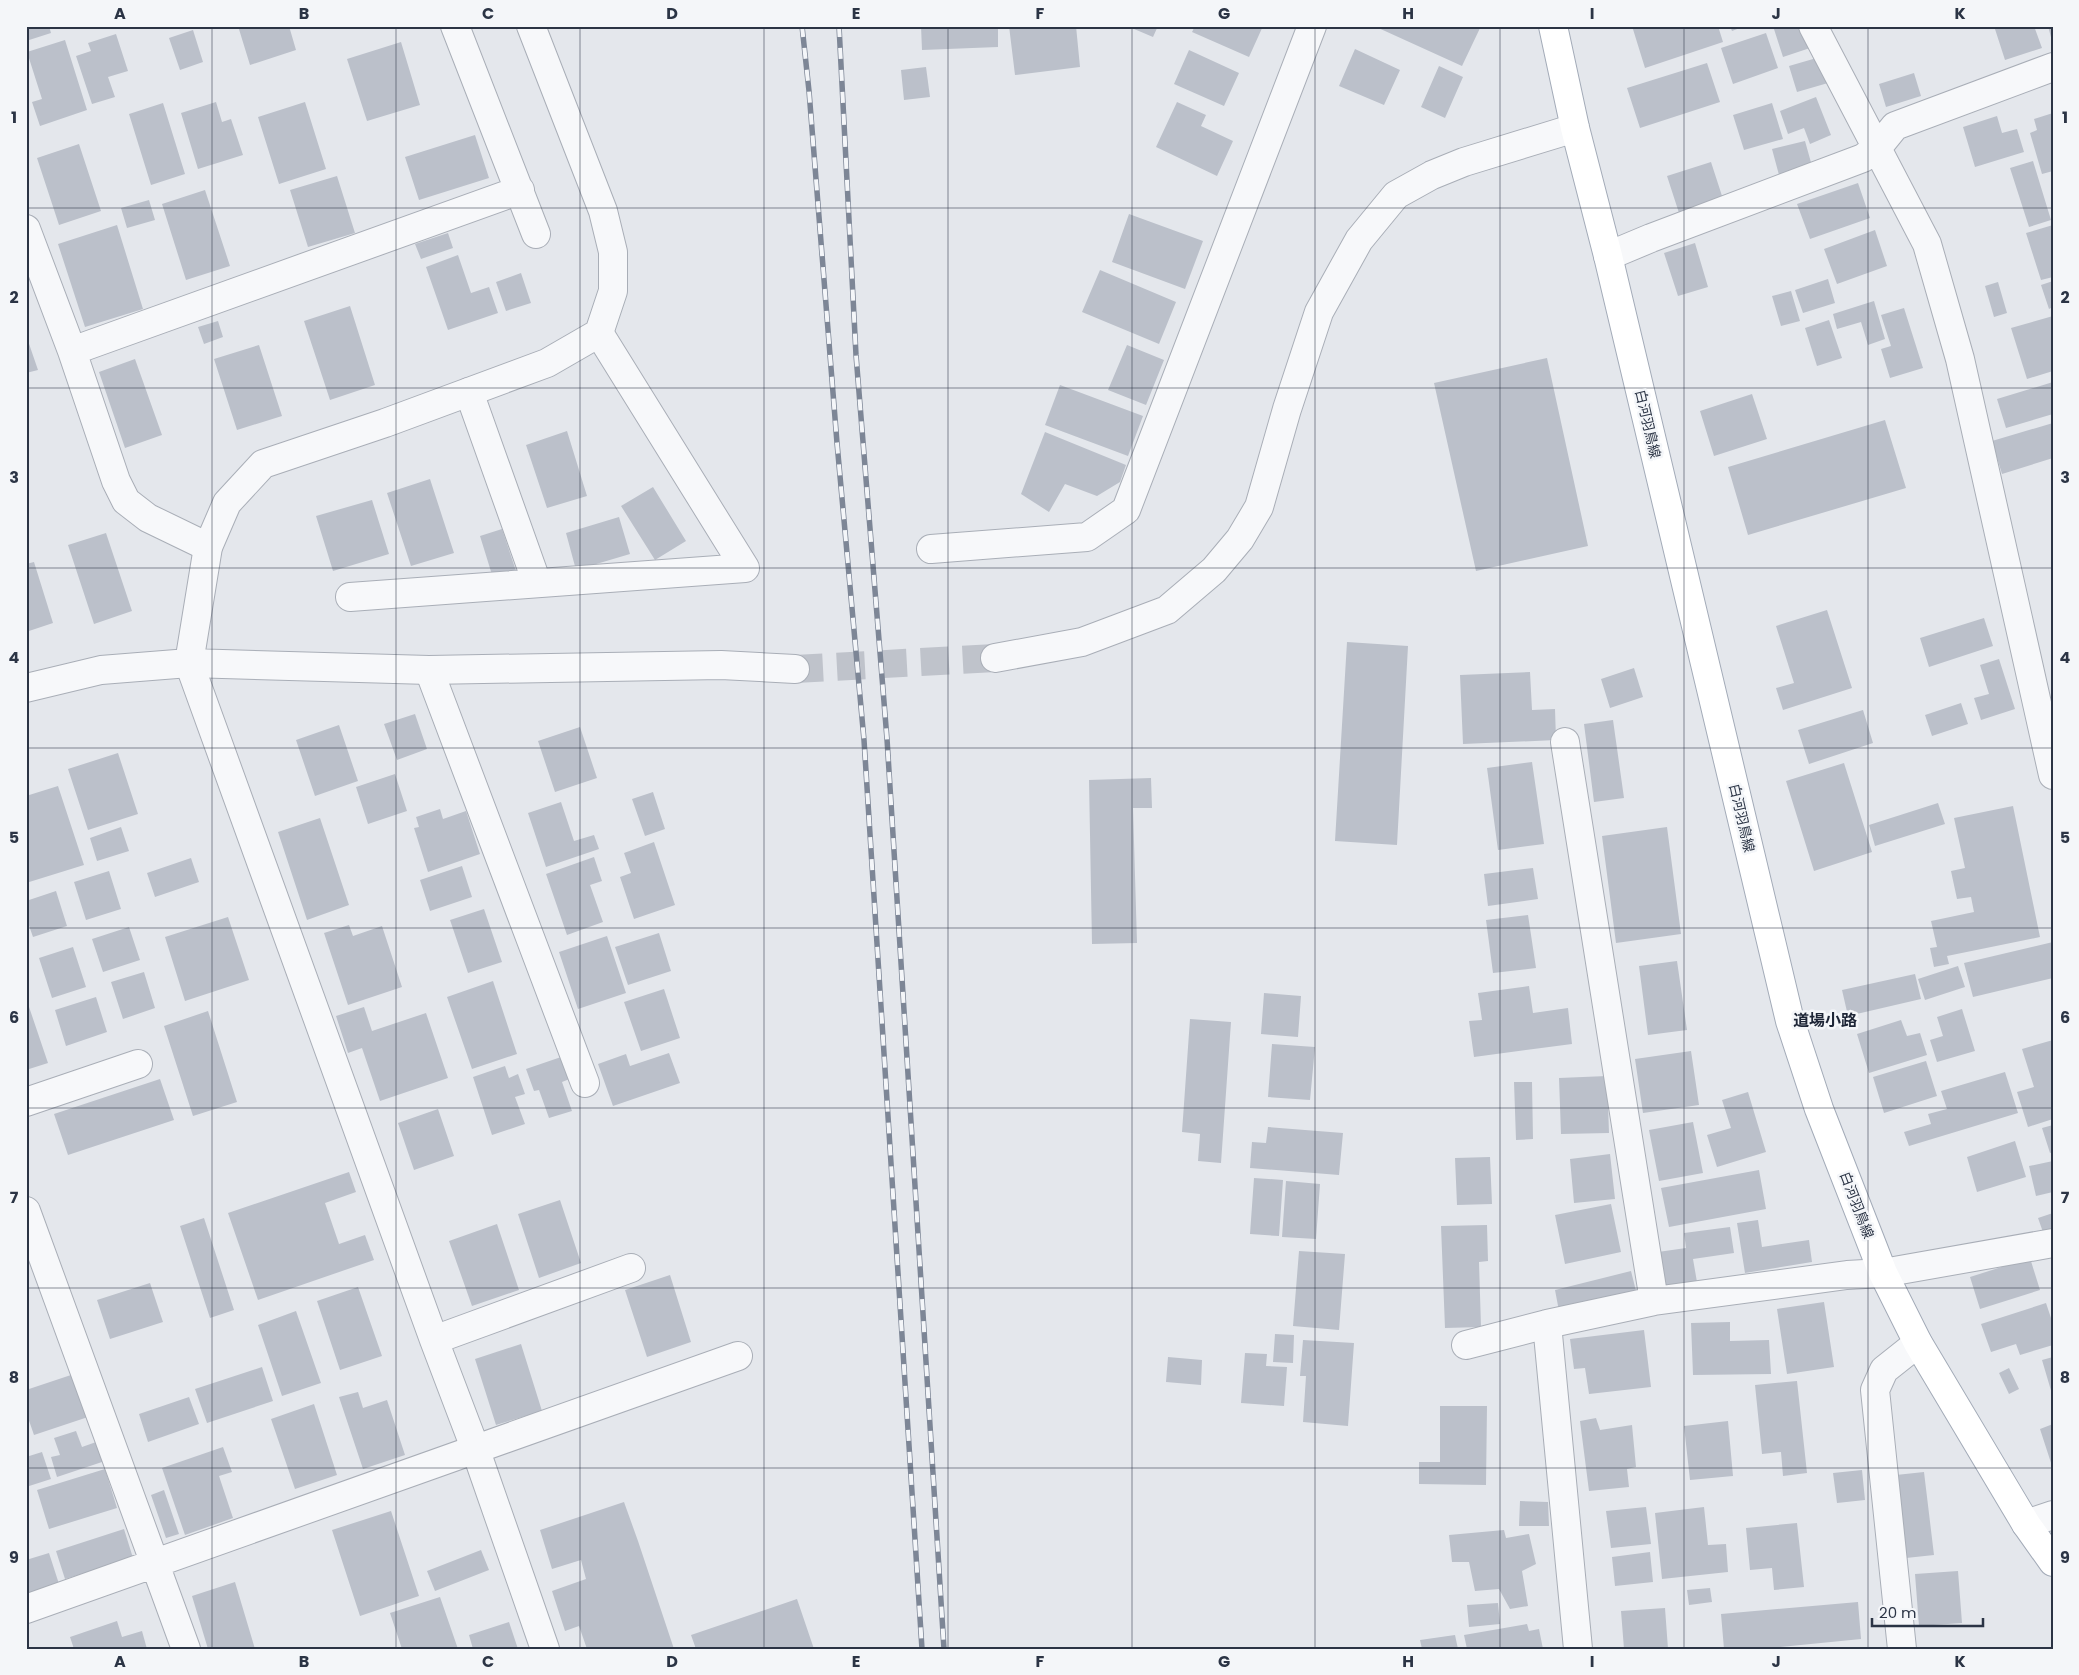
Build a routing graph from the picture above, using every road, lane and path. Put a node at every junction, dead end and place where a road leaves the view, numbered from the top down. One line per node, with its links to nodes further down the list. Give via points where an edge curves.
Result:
1 (455, 26): 9 (street)
2 (531, 26): 13 (street, via 603,211 613,252 613,292)
3 (1312, 26): 17 (street, via 1126,510 1088,537)
4 (1553, 26): 7 (main road, 白河羽鳥線)
5 (1813, 26): 8 (street)
6 (2053, 67): 8 (street, via 1895,126)
7 (1575, 128): 12 (main road, 白河羽鳥線); 20 (street, via 1432,174 1396,195 1359,240 1320,312 1287,409 1259,507 1240,540 1214,570 1168,610 1082,642)
8 (1878, 147): 12 (street, via 1863,158); 26 (street, via 1927,244 1960,359)
9 (520, 190): 10 (street); 14 (street)
10 (536, 234)
11 (29, 245): 14 (street)
12 (1608, 256): 33 (main road, 白河羽鳥線, via 1790,1021 1819,1109)
13 (599, 333): 15 (street, via 547,363); 18 (street, via 745,568)
14 (72, 351): 16 (street, via 116,481 126,501 148,518)
15 (469, 392): 16 (street, via 263,464 227,503); 18 (street)
16 (208, 547): 21 (street)
17 (931, 549)
18 (537, 583): 19 (street)
19 (350, 598)
20 (995, 658)
21 (189, 663): 23 (street); 24 (street, via 100,670); 36 (street)
22 (795, 669): 23 (street, via 721,664)
23 (429, 670): 28 (street)
24 (26, 688)
25 (1565, 742): 34 (street)
26 (2053, 776)
27 (138, 1064): 29 (street)
28 (585, 1082)
29 (26, 1102)
30 (26, 1211): 44 (street)
31 (2053, 1243): 33 (street)
32 (631, 1268): 36 (street)
33 (1883, 1273): 34 (street); 37 (main road, 白河羽鳥線)
34 (1654, 1301): 35 (street)
35 (1548, 1324): 38 (street); 48 (street)
36 (434, 1340): 40 (street)
37 (1918, 1343): 42 (main road, 白河羽鳥線); 49 (street, via 1884,1370 1875,1390)
38 (1466, 1345)
39 (738, 1356): 40 (street)
40 (475, 1448): 44 (street); 47 (street)
41 (2053, 1515): 42 (street)
42 (2026, 1524): 43 (main road, 白河羽鳥線)
43 (2053, 1562)
44 (155, 1564): 45 (street); 46 (street)
45 (26, 1609)
46 (186, 1649)
47 (545, 1649)
48 (1578, 1649)
49 (1902, 1649)

